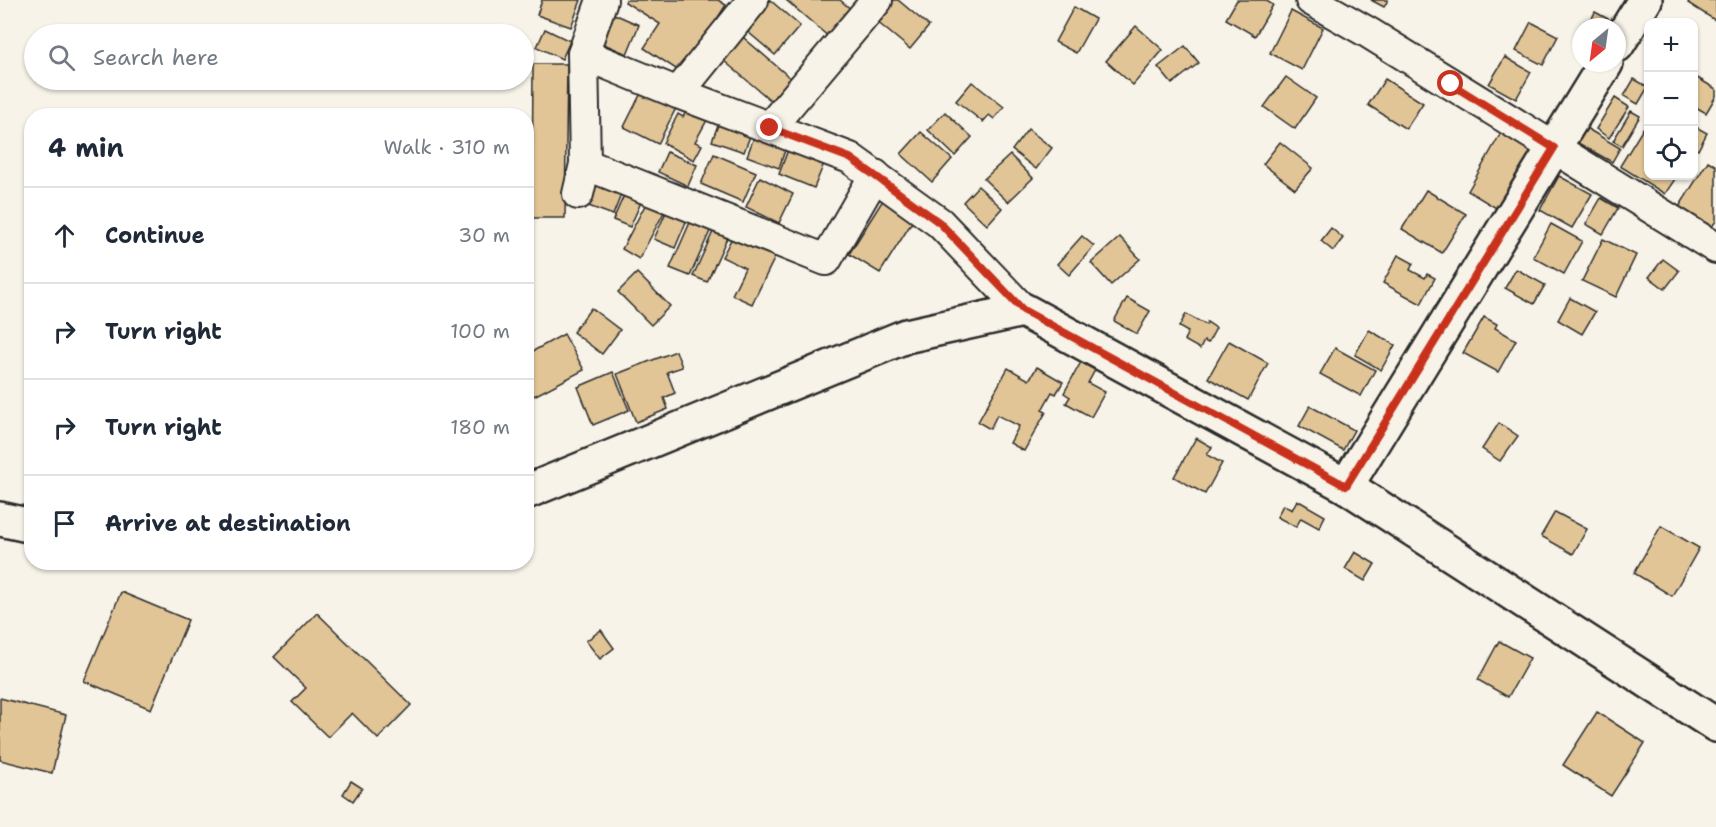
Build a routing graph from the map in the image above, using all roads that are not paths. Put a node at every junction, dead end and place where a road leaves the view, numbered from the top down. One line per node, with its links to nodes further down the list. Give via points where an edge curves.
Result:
1 (602, 0): 7 (street)
2 (753, 0): 9 (street)
3 (877, 0): 10 (street)
4 (1311, 0): 11 (street)
5 (1645, 0): 6 (street)
6 (1626, 31)
7 (583, 54): 9 (street); 12 (street)
8 (1600, 72): 11 (street)
9 (678, 93): 10 (street)
10 (770, 128): 13 (street, via 850,158)
11 (1554, 148): 15 (street); 17 (street)
12 (585, 164): 13 (street, via 826,260); 14 (street)
13 (874, 175): 16 (street, via 940,223)
14 (578, 194)
15 (1716, 248)
16 (1023, 310): 17 (street); 18 (street, via 906,336)
17 (1346, 486): 21 (street)
18 (534, 489)
19 (0, 519): 20 (street)
20 (24, 524)
21 (1716, 725)

